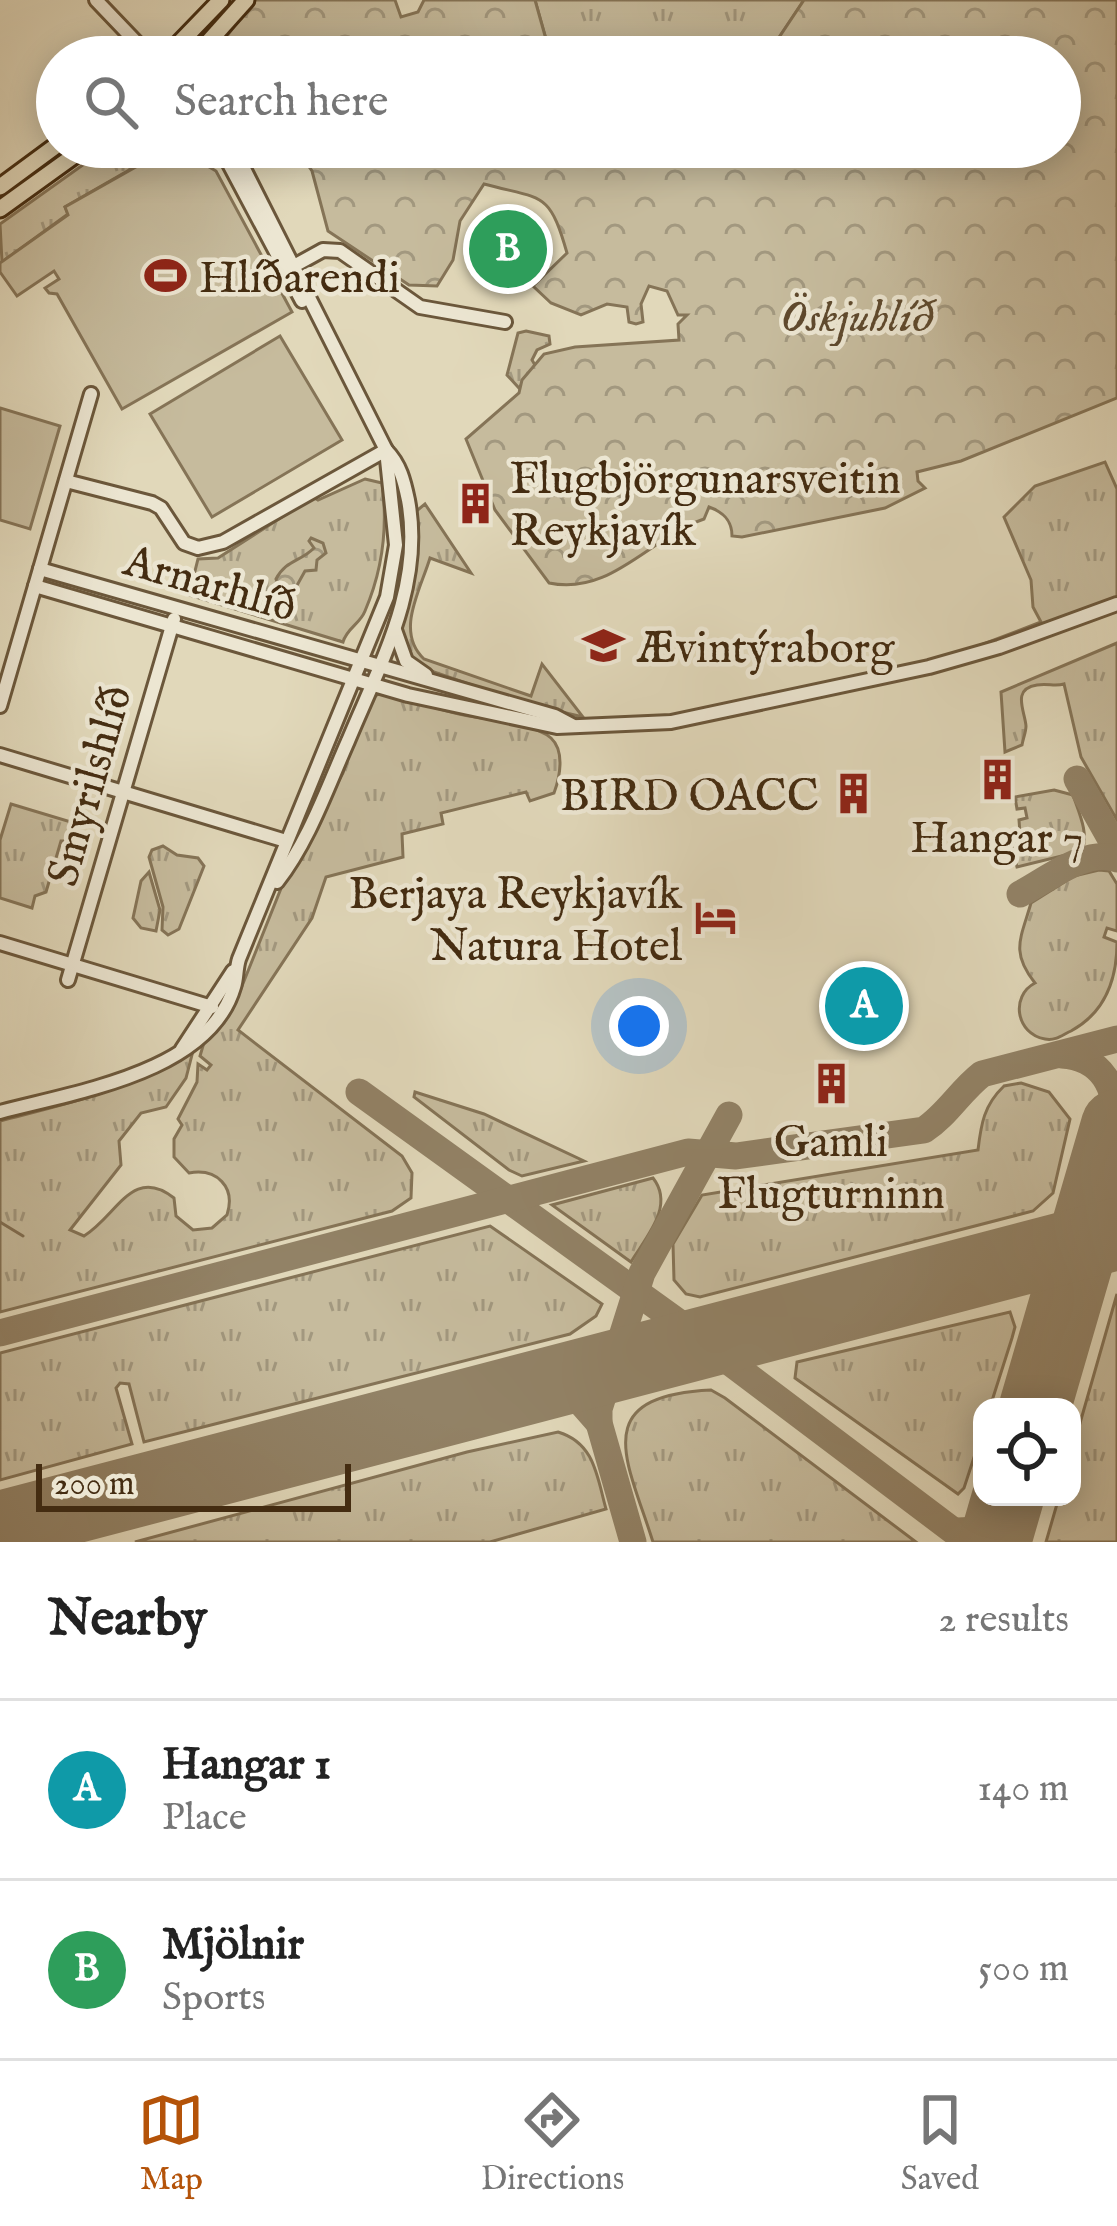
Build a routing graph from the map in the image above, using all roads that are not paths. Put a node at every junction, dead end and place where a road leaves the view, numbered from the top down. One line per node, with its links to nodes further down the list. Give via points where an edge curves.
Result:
1 (96, 0): 4 (street)
2 (221, 0): 5 (main road)
3 (246, 0): 6 (main road)
4 (128, 36)
5 (184, 36)
6 (217, 36)
7 (36, 161): 11 (main road)
8 (57, 168): 12 (main road)
9 (231, 168): 13 (street)
10 (242, 168): 13 (street)
11 (0, 187)
12 (0, 209)
13 (287, 270): 14 (street, via 323,250 340,250 420,307); 16 (street)
14 (505, 322)
15 (91, 394): 17 (street)
16 (386, 451): 17 (street, via 204,548 184,543 152,503); 23 (street, via 403,481 411,531); 24 (street, via 396,551)
17 (66, 481): 18 (street)
18 (40, 569): 19 (street); 21 (street, Arnarhlíð)
19 (35, 586): 22 (street, Arnarhlíð); 29 (street)
20 (1117, 604): 30 (street, via 908,672 671,722)
21 (176, 610): 22 (street, Smyrilshlíð); 24 (street, Arnarhlíð)
22 (172, 625): 26 (street, Arnarhlíð); 32 (street, Smyrilshlíð)
23 (395, 629): 25 (street); 28 (street, via 406,661)
24 (363, 663): 25 (street, Arnarhlíð); 26 (street)
25 (380, 668): 27 (street); 28 (street, Arnarhlíð)
26 (356, 679): 27 (street, Arnarhlíð); 33 (street)
27 (372, 684): 30 (street, Arnarhlíð); 34 (street, via 304,837)
28 (447, 686): 30 (street, Arnarhlíð)
29 (0, 706)
30 (573, 725)
31 (0, 755): 32 (street)
32 (125, 790): 33 (street); 36 (street, Smyrilshlíð)
33 (286, 841): 34 (street)
34 (265, 899): 37 (street)
35 (0, 944): 36 (street)
36 (72, 965): 38 (street, Smyrilshlíð); 39 (street)
37 (236, 966): 39 (street); 40 (street, via 221,1012)
38 (68, 980)
39 (212, 1007): 40 (street)
40 (181, 1050): 41 (street, via 130,1077)
41 (0, 1112)

